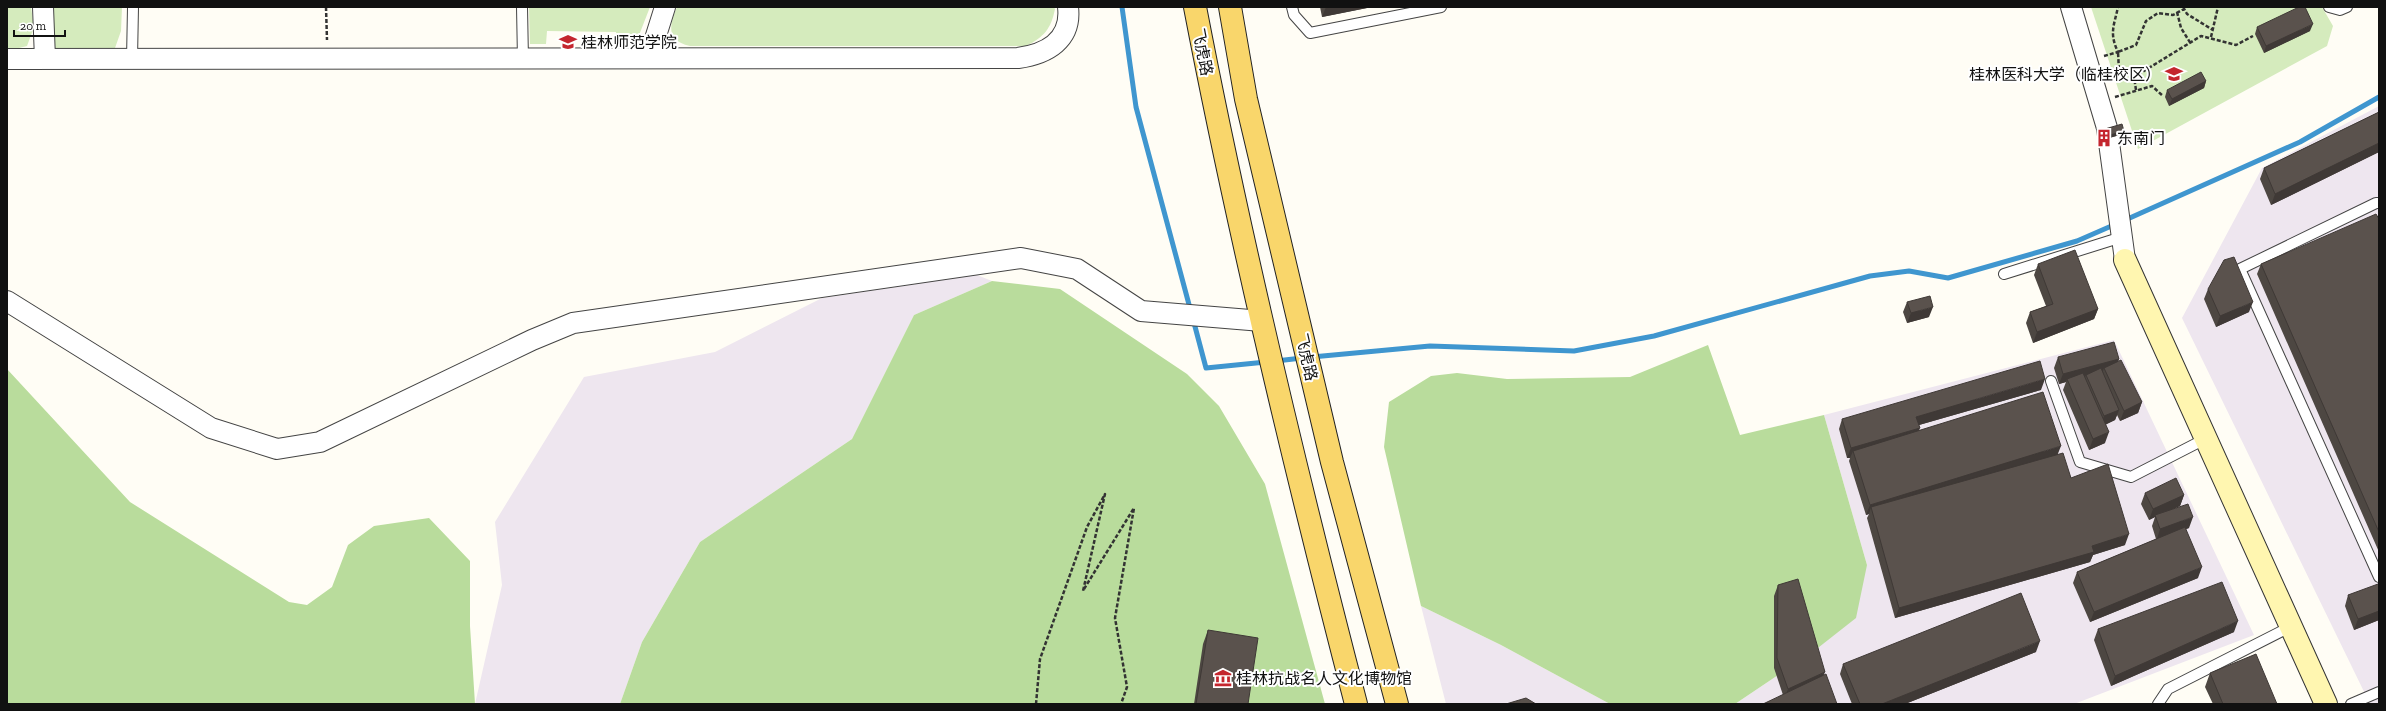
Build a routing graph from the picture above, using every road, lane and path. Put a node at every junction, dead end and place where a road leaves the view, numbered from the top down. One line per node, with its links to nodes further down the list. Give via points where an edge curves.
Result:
1 (43, 7): 25 (street)
2 (133, 7): 26 (lane)
3 (326, 7): 27 (path)
4 (522, 7): 28 (lane)
5 (664, 7): 23 (street)
6 (1068, 7): 23 (street, via 1066,26 1053,46 1044,53 1018,58)
7 (1195, 7): 39 (main road, 飞虎路, via 1213,103)
8 (1230, 7): 48 (main road, 飞虎路, via 1246,99 1332,462)
9 (1292, 7): 10 (lane, via 1294,15 1310,33)
10 (1441, 7)
11 (2071, 7): 29 (street)
12 (2118, 7): 22 (path, via 2112,22 2113,41)
13 (2218, 7): 18 (path)
14 (2330, 7): 15 (lane, via 2340,10)
15 (2347, 7)
16 (2184, 8): 17 (path); 18 (path, via 2187,14)
17 (2177, 12): 21 (path, via 2181,28); 22 (path, via 2173,15 2158,13 2146,21 2136,46)
18 (2213, 30): 20 (path)
19 (2253, 36): 20 (path, via 2236,45)
20 (2211, 37): 21 (path, via 2201,36)
21 (2191, 44): 30 (path)
22 (2118, 52): 29 (path); 30 (path, via 2119,71)
23 (649, 58): 28 (street)
24 (7, 59): 25 (street)
25 (45, 59): 26 (street)
26 (132, 59): 27 (street)
27 (327, 59): 28 (street)
28 (523, 60)
29 (2088, 62): 33 (street)
30 (2134, 77): 31 (path)
31 (2136, 90): 32 (path, via 2152,86); 33 (path)
32 (2164, 96)
33 (2099, 101): 35 (street, via 2107,128)
34 (2379, 203): 42 (lane, via 2376,202 2240,269)
35 (2120, 227): 36 (street); 37 (lane)
36 (2125, 260): 41 (street)
37 (2004, 274)
38 (7, 301): 39 (street, via 211,428 277,449 320,442 532,340 573,323 1021,258 1077,268 1141,311)
39 (1262, 321): 47 (main road, 飞虎路, via 1295,467)
40 (2050, 381): 41 (lane, via 2080,462 2131,476)
41 (2205, 439): 43 (street)
42 (2379, 578)
43 (2290, 626): 49 (lane, via 2168,689); 50 (street)
44 (2379, 692): 51 (lane)
45 (1036, 704): 46 (path, via 1040,660 1087,527 1105,494 1083,591 1134,508 1115,618 1127,687)
46 (1121, 704)
47 (1356, 704)
48 (1397, 704)
49 (2158, 704)
50 (2326, 704)
51 (2351, 704)

